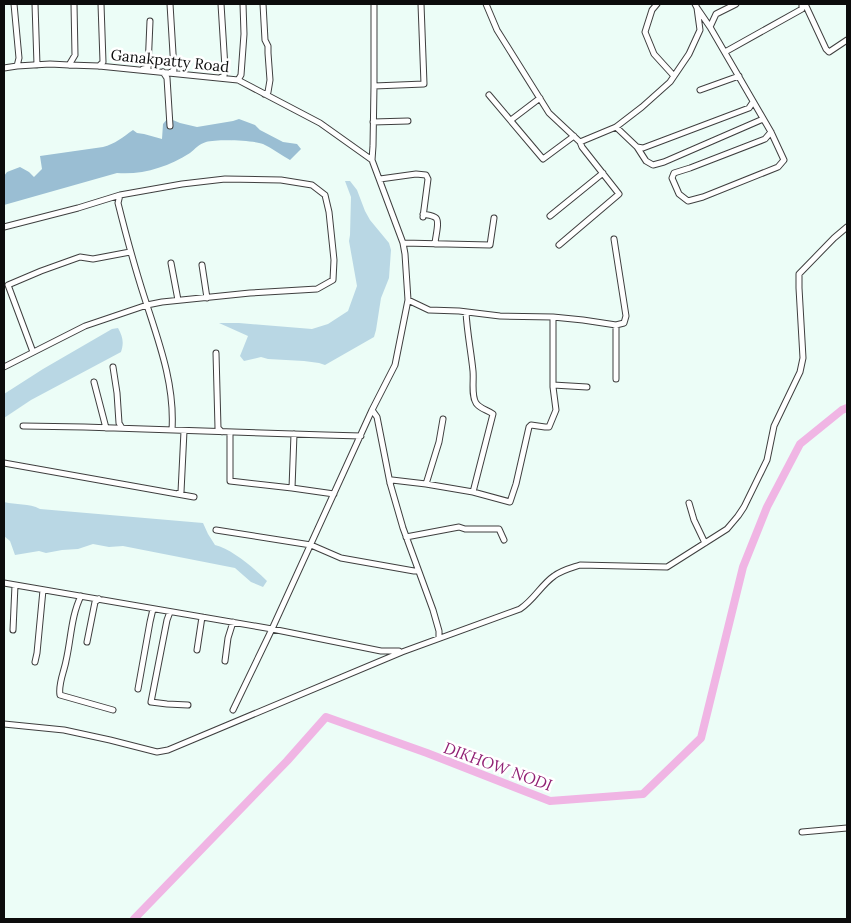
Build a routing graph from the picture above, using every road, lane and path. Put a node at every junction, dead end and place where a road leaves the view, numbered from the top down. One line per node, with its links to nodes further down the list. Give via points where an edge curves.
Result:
1 (14, 4): 22 (street)
2 (35, 4): 20 (street)
3 (74, 4): 21 (street, via 75,55)
4 (102, 4): 23 (street, via 103,62)
5 (170, 4): 26 (street, via 174,70)
6 (221, 4): 29 (street, via 225,68 224,76)
7 (243, 4): 30 (street, via 242,75)
8 (263, 4): 33 (street, via 270,80 268,92)
9 (374, 4): 31 (street)
10 (420, 4): 31 (street, via 424,84)
11 (486, 4): 35 (street, via 497,30)
12 (656, 4): 27 (street, via 645,32 654,54)
13 (736, 4): 17 (street, via 716,14)
14 (804, 4): 18 (street, via 829,52); 19 (street, via 802,9)
15 (696, 6): 17 (street); 27 (street, via 700,30)
16 (150, 21): 25 (street, via 148,68)
17 (710, 26): 19 (street)
18 (847, 40)
19 (724, 52): 28 (street)
20 (37, 65): 21 (street, Ganakpatty Road); 22 (street, Ganakpatty Road)
21 (69, 65): 23 (street, Ganakpatty Road)
22 (17, 66): 24 (street, Ganakpatty Road)
23 (99, 66): 25 (street, Ganakpatty Road)
24 (4, 68)
25 (140, 70): 26 (street, Ganakpatty Road)
26 (166, 73): 29 (street, Ganakpatty Road); 41 (street)
27 (674, 76): 42 (street)
28 (739, 76): 32 (street); 36 (street)
29 (219, 78): 30 (street, Ganakpatty Road)
30 (238, 80): 33 (street, Ganakpatty Road)
31 (374, 86): 40 (street)
32 (700, 90)
33 (264, 94): 47 (street, Ganakpatty Road, via 320,123)
34 (490, 95): 38 (street)
35 (540, 98): 38 (street); 44 (street, via 549,113)
36 (753, 102): 37 (street); 46 (street, via 749,108 643,148)
37 (763, 119): 43 (street); 46 (street, via 652,165)
38 (511, 120): 44 (street, via 543,159)
39 (408, 121): 40 (street)
40 (374, 122): 47 (street)
41 (170, 126)
42 (616, 127): 45 (street); 46 (street)
43 (771, 132): 43 (street, via 784,160 778,167 703,197 688,201 678,194 672,178 674,174 765,139)
44 (574, 136): 45 (street)
45 (580, 142): 48 (street)
46 (637, 147)
47 (372, 160): 49 (street)
48 (603, 173): 51 (street); 58 (street, via 619,194)
49 (380, 180): 56 (street); 57 (street, via 426,175 423,216 437,218)
50 (120, 195): 53 (street); 59 (street, via 118,203); 62 (street, via 225,180 281,180 312,185 325,195 334,260 333,280 317,289)
51 (550, 216)
52 (494, 218): 57 (street, via 490,245)
53 (4, 227)
54 (847, 227): 100 (street, via 799,274 803,358 800,372 774,426 767,460 744,507 727,529)
55 (614, 239): 68 (street, via 626,316 624,323)
56 (403, 243): 57 (street); 64 (street)
57 (435, 244)
58 (559, 245)
59 (130, 252): 65 (street); 69 (street, via 93,259 80,257 8,285)
60 (171, 263): 63 (street)
61 (202, 265): 62 (street)
62 (207, 298): 63 (street)
63 (178, 300): 65 (street)
64 (408, 300): 66 (street, via 429,310); 77 (street, via 395,365)
65 (147, 306): 69 (street, via 85,326); 82 (street, via 169,381 173,405)
66 (466, 312): 67 (street); 92 (street, via 474,396 476,403 493,414)
67 (553, 317): 68 (street); 75 (street)
68 (616, 325): 73 (street)
69 (33, 352): 71 (street)
70 (216, 353): 84 (street, via 218,428)
71 (4, 367)
72 (113, 367): 81 (street)
73 (616, 379)
74 (94, 382): 80 (street)
75 (553, 385): 76 (street); 92 (street, via 556,410 550,426 529,427 510,502)
76 (587, 387)
77 (372, 410): 87 (street); 89 (street, via 377,418)
78 (443, 419): 90 (street)
79 (23, 426): 80 (street)
80 (106, 428): 81 (street)
81 (122, 428): 82 (street)
82 (172, 430): 83 (street)
83 (184, 431): 84 (street); 93 (street, via 181,492)
84 (222, 432): 85 (street)
85 (230, 432): 86 (street); 91 (street, via 230,481)
86 (294, 434): 87 (street); 91 (street)
87 (360, 436): 94 (street)
88 (4, 463): 93 (street)
89 (390, 483): 90 (street, via 392,480); 98 (street)
90 (426, 484): 92 (street)
91 (292, 488): 94 (street)
92 (473, 492)
93 (178, 494): 95 (street)
94 (334, 494): 101 (street)
95 (194, 497)
96 (689, 503): 100 (street)
97 (216, 530): 101 (street)
98 (406, 537): 99 (street, via 458,527 500,529); 102 (street)
99 (504, 540)
100 (704, 543): 114 (street, via 667,567 580,565 568,568 554,576 520,609)
101 (311, 545): 102 (street, via 341,558); 112 (street)
102 (418, 570): 114 (street)
103 (4, 582): 104 (street)
104 (15, 584): 105 (street); 113 (street)
105 (43, 590): 106 (street); 119 (street)
106 (81, 596): 107 (street); 122 (street, via 76,605 60,695)
107 (99, 600): 108 (street); 115 (street, via 95,602)
108 (153, 609): 109 (street); 120 (street)
109 (170, 612): 110 (street); 121 (street, via 151,702)
110 (202, 617): 111 (street); 116 (street)
111 (233, 622): 112 (street); 118 (street)
112 (272, 629): 117 (street, via 381,651); 123 (street)
113 (13, 630)
114 (440, 637): 117 (street)
115 (87, 642)
116 (197, 650)
117 (402, 652): 124 (street, via 157,752 64,730)
118 (225, 661)
119 (35, 662)
120 (138, 689)
121 (188, 705)
122 (113, 710)
123 (233, 710)
124 (4, 724)
125 (847, 828): 126 (street)
126 (802, 832)

